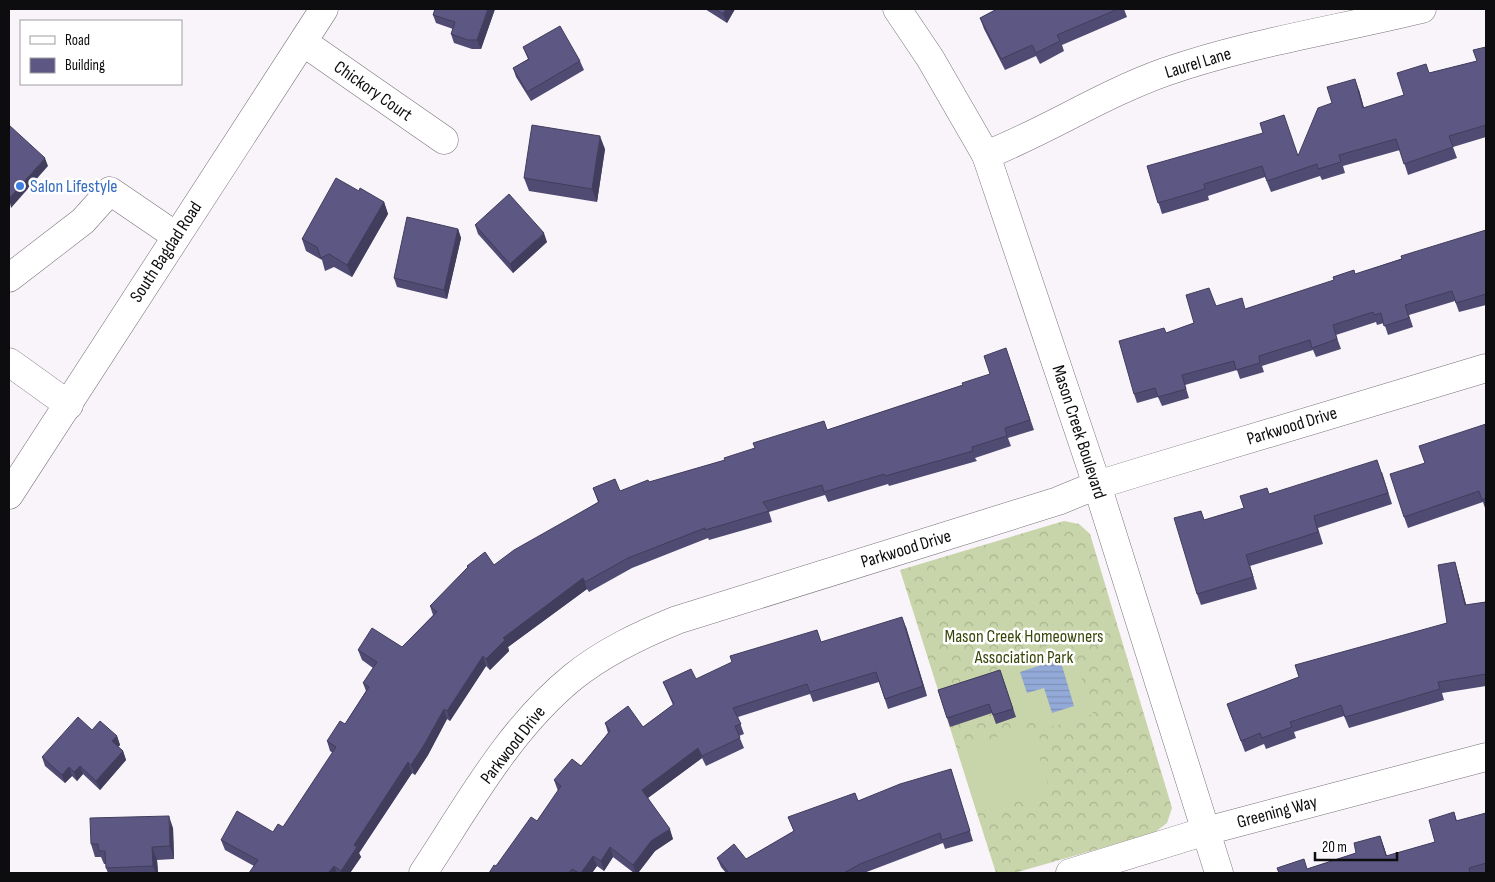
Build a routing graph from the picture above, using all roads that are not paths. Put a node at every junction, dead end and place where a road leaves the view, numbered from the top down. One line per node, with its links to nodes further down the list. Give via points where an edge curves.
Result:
1 (324, 9): 5 (street, South Bagdad Road)
2 (897, 9): 7 (street, Mason Creek Boulevard, via 930,58)
3 (1422, 9): 4 (street, Laurel Lane)
4 (1349, 18): 7 (street, Laurel Lane, via 1164,73 1027,139)
5 (302, 42): 6 (street, Chickory Court); 8 (street, South Bagdad Road)
6 (444, 140)
7 (986, 155): 13 (street, Mason Creek Boulevard)
8 (176, 236): 9 (street, via 110,191 83,221); 12 (street, South Bagdad Road)
9 (9, 278)
10 (9, 362): 12 (street)
11 (1486, 368): 13 (street, Parkwood Drive)
12 (69, 405): 14 (street, South Bagdad Road)
13 (1098, 485): 16 (street, Mason Creek Boulevard); 17 (street, Parkwood Drive, via 1058,501 677,620 601,657 574,677 504,750)
14 (9, 495)
15 (1486, 757): 16 (street, Greening Way)
16 (1206, 831): 18 (street, Greening Way); 19 (street, Mason Creek Boulevard)
17 (423, 873)
18 (1070, 873)
19 (1219, 873)

